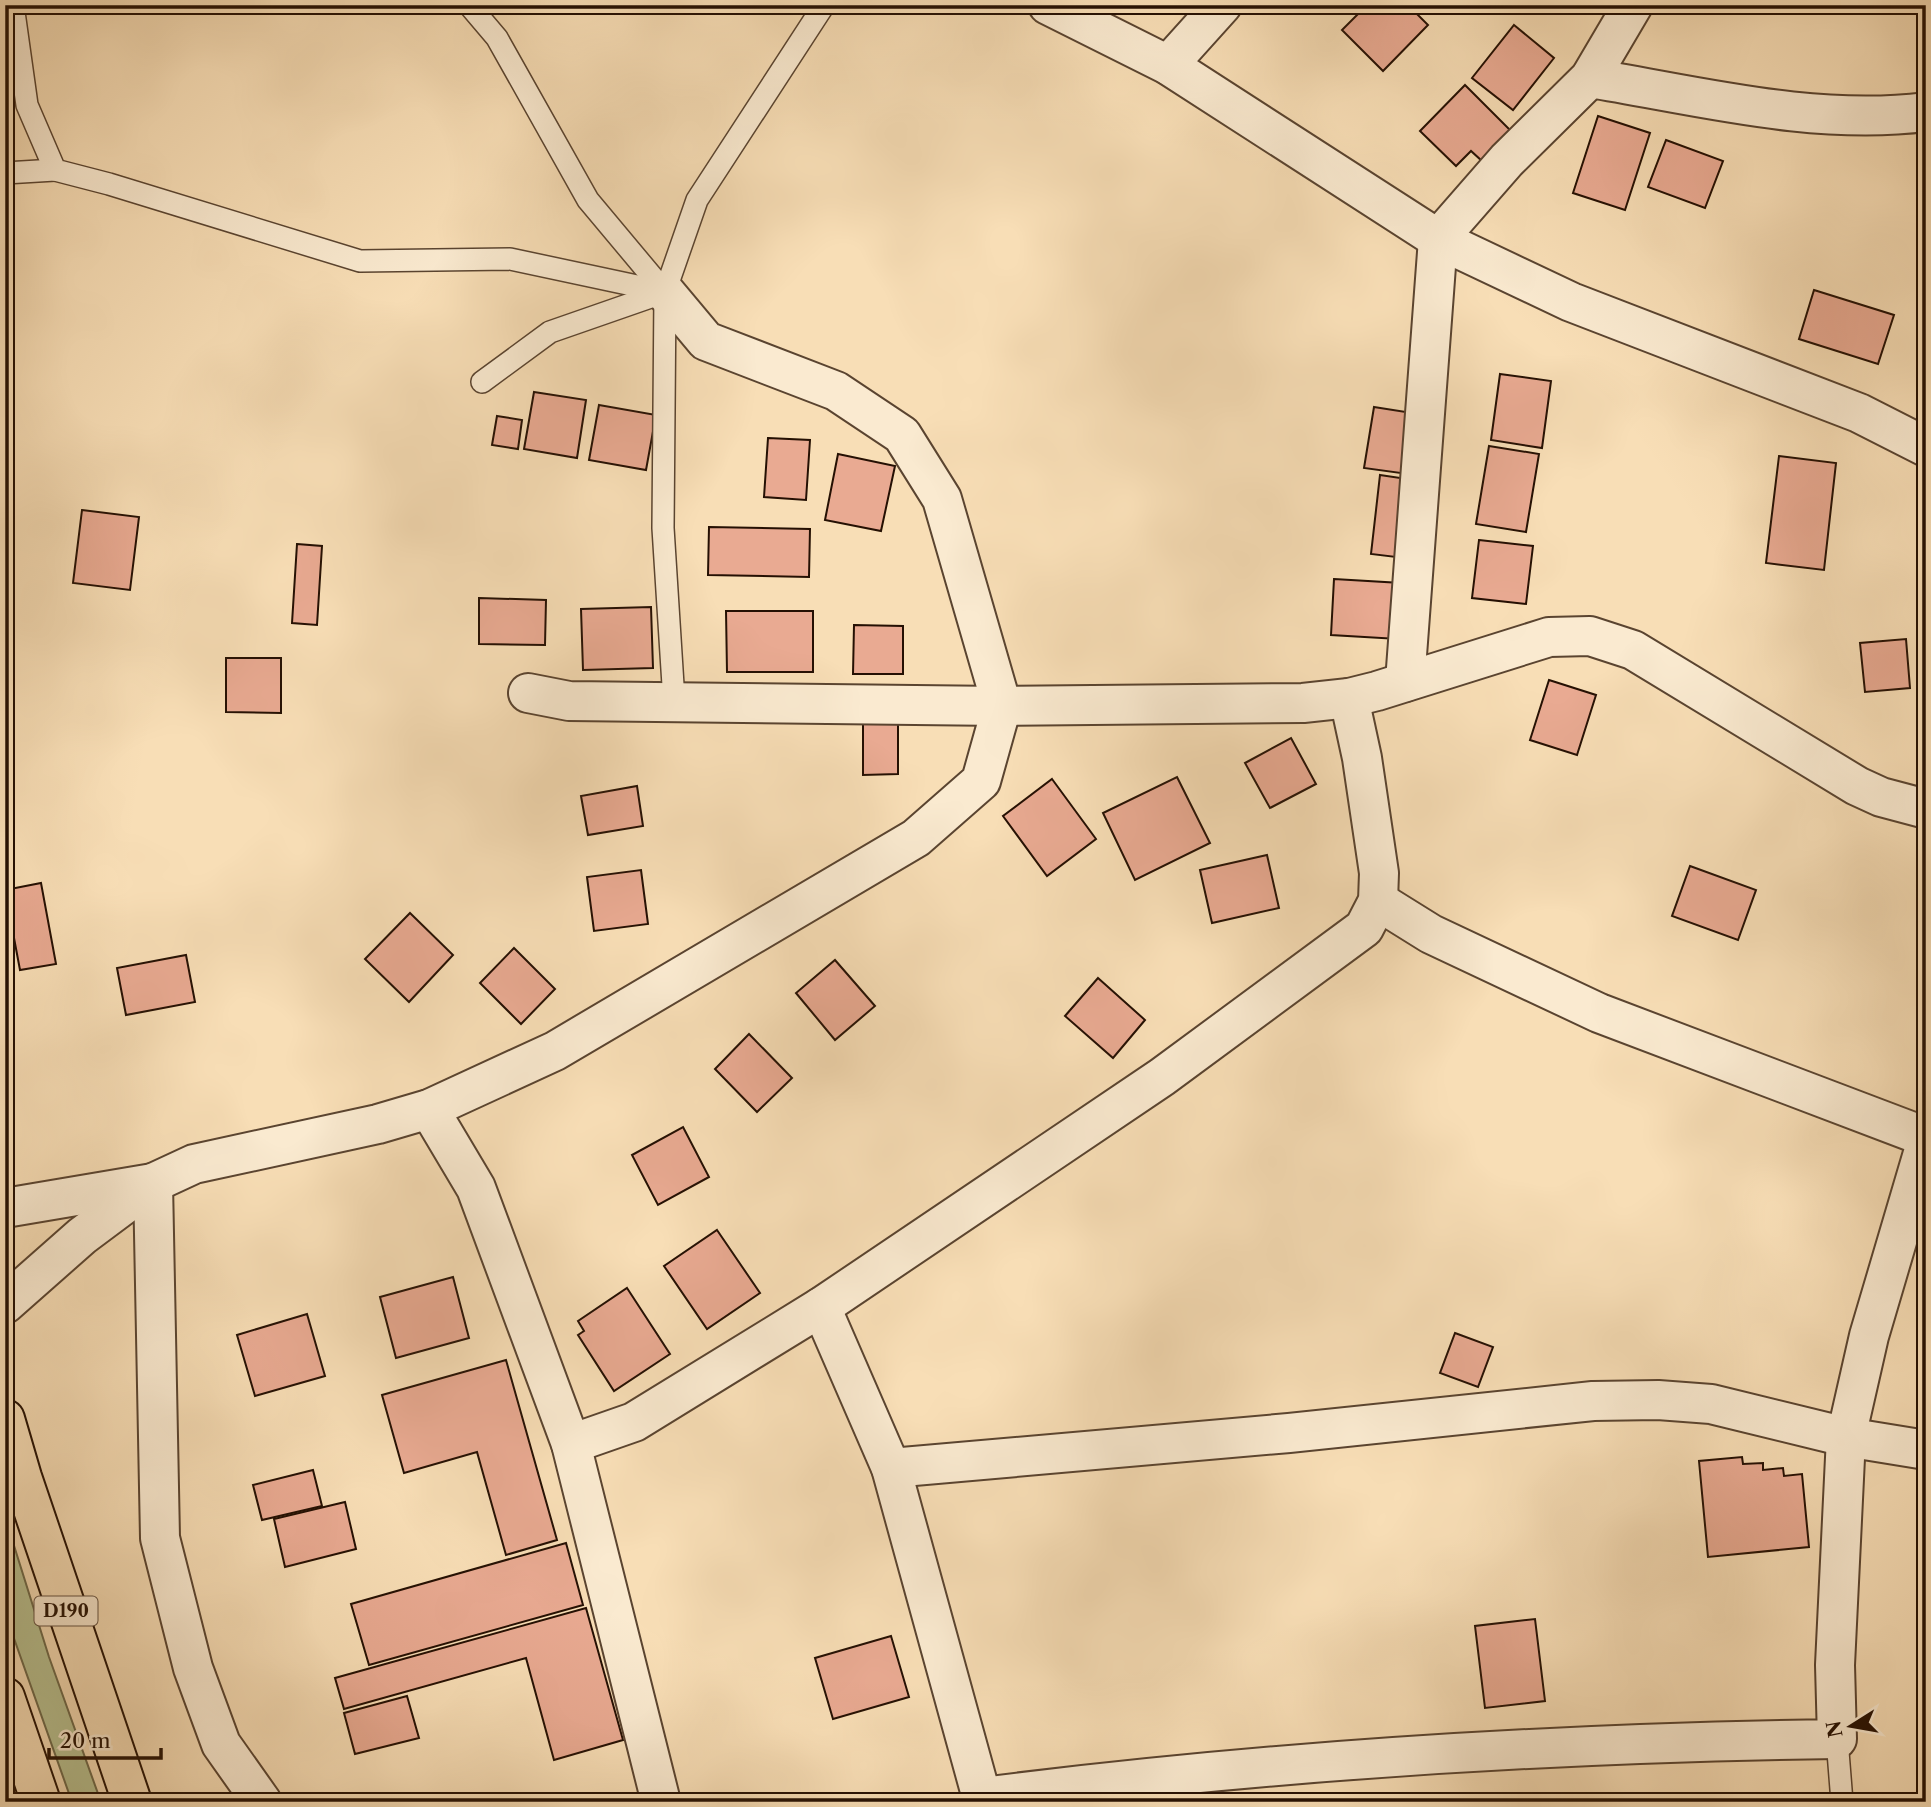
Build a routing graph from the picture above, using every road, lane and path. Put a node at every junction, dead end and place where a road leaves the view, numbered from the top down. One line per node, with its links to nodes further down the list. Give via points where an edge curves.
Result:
1 (13, 5): 10 (lane, via 27,105)
2 (469, 5): 13 (lane, via 496,38 588,200)
3 (824, 5): 13 (lane, via 697,200)
4 (1048, 5): 7 (street)
5 (1222, 5): 7 (street)
6 (1633, 5): 8 (street)
7 (1168, 65): 12 (street)
8 (1590, 79): 9 (street, via 1819,115); 12 (street, via 1507,160)
9 (1926, 112)
10 (55, 170): 11 (lane); 13 (lane, via 360,261 510,259)
11 (5, 173)
12 (1438, 239): 15 (street, via 1571,302 1859,413); 16 (street)
13 (666, 292): 14 (lane, via 550,332); 19 (lane, via 663,528); 20 (street, via 706,341 836,391 902,435 942,499)
14 (482, 382)
15 (1926, 447)
16 (1405, 682): 18 (street); 21 (street, via 1549,637 1601,638 1633,650 1857,786)
17 (528, 693): 19 (street, via 569,701)
18 (1349, 698): 20 (street, via 1303,703); 22 (street, via 1377,854)
19 (674, 701): 20 (street)
20 (1002, 706): 23 (street, via 981,781 916,838 555,1051)
21 (1926, 808)
22 (1378, 901): 24 (street, via 1431,934 1600,1013); 29 (street, via 1364,928 1162,1077)
23 (429, 1108): 26 (street, via 378,1124 194,1164); 32 (street, via 476,1188)
24 (1926, 1137)
25 (1926, 1143): 31 (street, via 1869,1336)
26 (153, 1183): 27 (street); 28 (street, via 82,1236); 40 (street, via 160,1538 193,1668 221,1744)
27 (5, 1208)
28 (5, 1304)
29 (821, 1307): 32 (street, via 634,1422); 34 (street)
30 (5, 1419): 39 (highway, D190)
31 (1846, 1437): 33 (street); 34 (street, via 1711,1404 1593,1401); 36 (street, via 1835,1665)
32 (571, 1444): 41 (street)
33 (1926, 1450)
34 (891, 1468): 37 (street)
35 (5, 1697): 38 (highway)
36 (1837, 1739): 37 (street, via 1428,1752 1245,1767); 42 (lane)
37 (982, 1799)
38 (41, 1802)
39 (132, 1802)
40 (262, 1802)
41 (661, 1802)
42 (1842, 1802)

